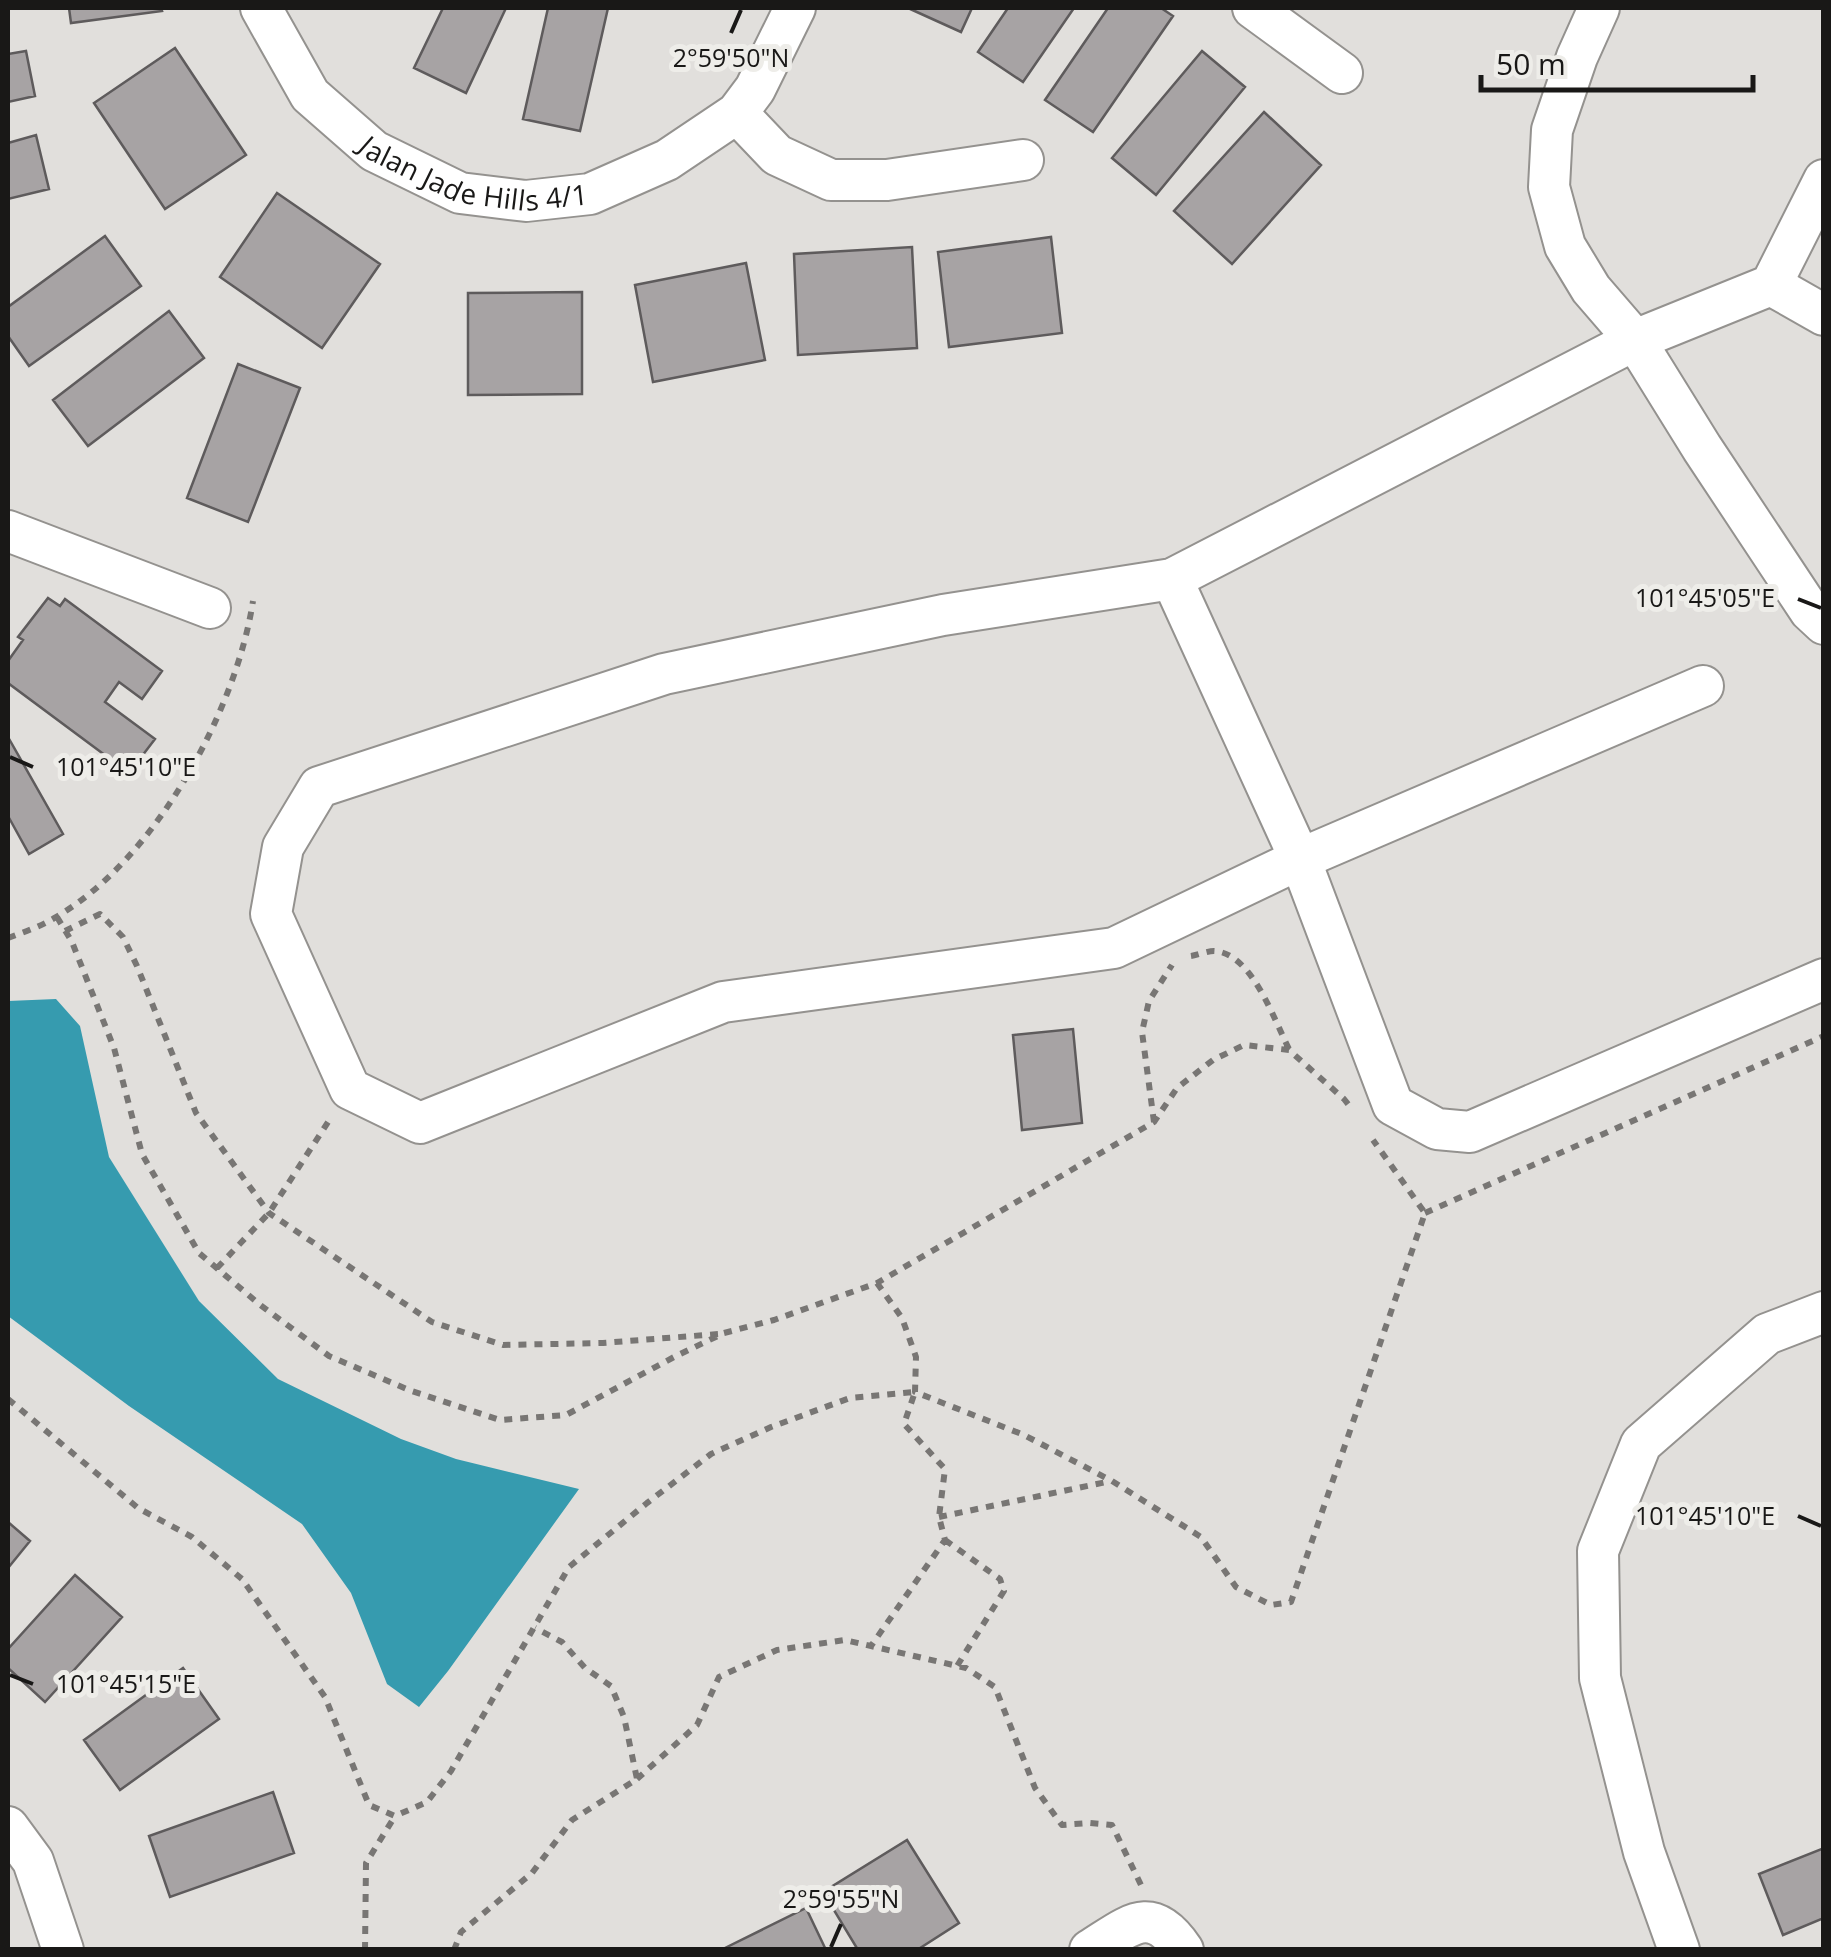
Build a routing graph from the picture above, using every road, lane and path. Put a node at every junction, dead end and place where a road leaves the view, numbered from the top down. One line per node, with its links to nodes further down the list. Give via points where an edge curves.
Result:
1 (261, 8): 6 (street, Jalan Jade Hills 4/1, via 310,95 374,151 460,192 526,201 590,194 668,160)
2 (795, 8): 6 (street)
3 (1253, 8): 5 (street)
4 (1599, 8): 11 (street, via 1552,130 1549,187 1565,246 1591,290)
5 (1342, 73)
6 (737, 112): 7 (street, via 777,155 831,180 887,180)
7 (1023, 160)
8 (1824, 180): 9 (street)
9 (1771, 285): 10 (street); 11 (street)
10 (1824, 315)
11 (1635, 340): 13 (street); 16 (street)
12 (8, 531): 15 (street)
13 (1172, 579): 18 (street); 27 (street, via 943,615 664,674 319,787 282,846 271,914)
14 (253, 601): 19 (path, via 242,657 172,802 110,877)
15 (210, 608)
16 (1824, 624)
17 (1703, 686): 18 (street)
18 (1300, 858): 24 (street, via 1393,1105 1438,1129 1470,1132); 27 (street, via 1114,948 723,1002 420,1123)
19 (57, 917): 20 (path); 21 (path)
20 (66, 931): 32 (path, via 100,914 123,937 196,1113); 33 (path, via 114,1048 142,1154 199,1253)
21 (8, 938)
22 (1188, 956): 26 (path, via 1214,952 1247,967)
23 (1175, 959): 29 (path, via 1149,1001 1142,1032)
24 (1824, 979)
25 (1824, 1036): 31 (path)
26 (1290, 1050): 28 (path); 29 (path, via 1244,1045 1213,1060 1177,1088)
27 (350, 1088): 32 (path)
28 (1356, 1115)
29 (1154, 1122): 34 (path)
30 (1368, 1131): 31 (path)
31 (1425, 1212): 39 (path, via 1291,1602 1270,1606 1236,1587 1201,1537)
32 (269, 1213): 33 (path); 36 (path, via 432,1322 503,1345)
33 (216, 1268): 36 (path, via 329,1356 500,1420 566,1415)
34 (877, 1283): 36 (path); 37 (path, via 902,1318 916,1357)
35 (1824, 1312): 53 (street, via 1768,1334 1642,1444 1598,1552 1600,1678 1644,1852)
36 (724, 1333)
37 (914, 1392): 39 (path, via 1024,1435); 40 (path, via 904,1424 945,1469); 42 (path, via 850,1398 710,1454 569,1567)
38 (8, 1399): 46 (path, via 138,1508 192,1538 242,1579 325,1698 369,1804)
39 (1112, 1481): 40 (path)
40 (939, 1518): 41 (path)
41 (946, 1540): 43 (path); 44 (path, via 1000,1579 1004,1591)
42 (535, 1628): 45 (path, via 562,1642 611,1686); 46 (path, via 451,1771 427,1802)
43 (871, 1646): 44 (path); 45 (path, via 846,1640 777,1650 719,1677 697,1725)
44 (956, 1666): 48 (path, via 995,1687 1035,1788 1062,1826 1112,1825)
45 (636, 1779): 51 (path, via 572,1820 532,1873 461,1932)
46 (395, 1816): 50 (path, via 366,1863)
47 (8, 1827): 49 (street, via 32,1861)
48 (1170, 1936): 52 (street, via 1138,1920)
49 (63, 1950)
50 (365, 1950)
51 (454, 1950)
52 (1090, 1950)
53 (1678, 1950)

